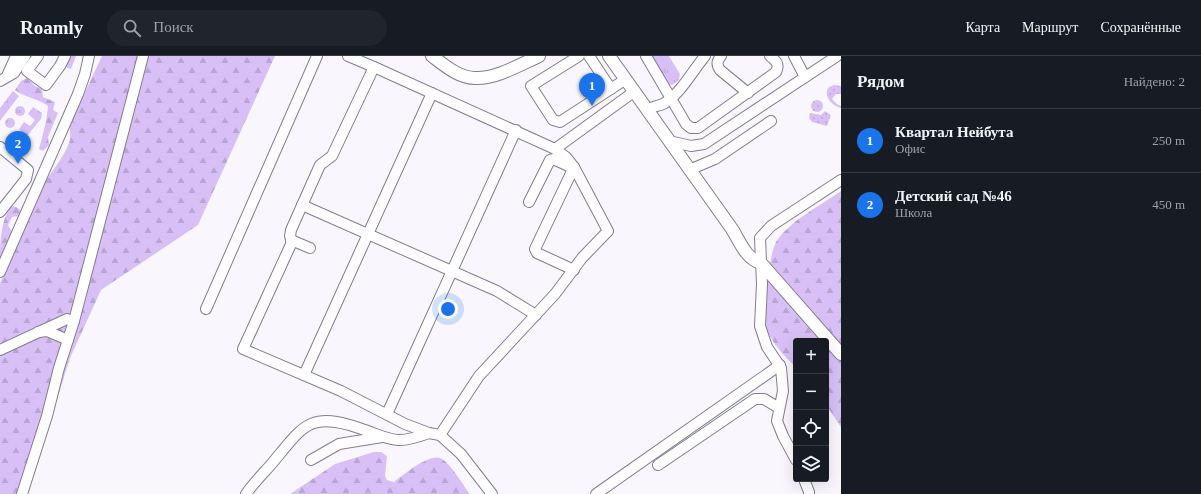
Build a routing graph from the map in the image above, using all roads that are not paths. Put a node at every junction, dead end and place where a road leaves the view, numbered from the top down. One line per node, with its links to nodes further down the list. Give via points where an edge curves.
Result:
1 (10, 56): 23 (street)
2 (16, 56): 23 (street)
3 (25, 56): 23 (street, via 16,71)
4 (38, 56): 5 (street, via 27,71 46,84)
5 (65, 56)
6 (89, 56): 46 (street, via 78,94)
7 (144, 56): 51 (street)
8 (316, 56): 49 (street)
9 (348, 56): 21 (street)
10 (432, 56): 11 (main road, via 453,71 475,78 504,72)
11 (539, 56)
12 (579, 56): 25 (street, via 532,86 552,120 560,122)
13 (589, 56): 25 (street)
14 (608, 56): 24 (main road)
15 (646, 56): 29 (street)
16 (705, 56): 29 (street)
17 (721, 56): 28 (street, via 717,65 720,70)
18 (770, 56): 28 (street, via 777,62 776,72)
19 (837, 56): 22 (street)
20 (796, 57): 22 (street, via 795,61)
21 (374, 67): 27 (street); 40 (street, via 332,156 320,165)
22 (805, 77): 33 (street, via 704,144 691,146)
23 (2, 78)
24 (626, 79): 25 (street); 26 (main road)
25 (610, 89)
26 (635, 91): 30 (main road); 35 (street)
27 (432, 93): 32 (street); 42 (street)
28 (748, 93): 29 (street, via 698,128 691,128 686,124)
29 (670, 99): 30 (street)
30 (647, 109): 33 (main road)
31 (771, 121): 37 (street, via 715,159)
32 (516, 130): 35 (street); 48 (street)
33 (669, 141): 37 (main road)
34 (0, 147): 41 (street, via 28,170 26,179)
35 (555, 149): 36 (street, via 566,157)
36 (573, 167): 39 (street, via 550,160); 47 (street, via 608,231); 47 (street, via 535,250)
37 (689, 170): 45 (main road, via 732,229 746,253)
38 (841, 180): 45 (street, via 771,226 760,238)
39 (529, 202)
40 (302, 205): 42 (street); 43 (street, via 292,230)
41 (0, 212)
42 (368, 234): 48 (street); 57 (street)
43 (291, 240): 44 (street); 57 (street, via 243,349)
44 (310, 248)
45 (761, 263): 55 (main road); 56 (street, via 760,326 767,347)
46 (1, 269)
47 (574, 270): 50 (street)
48 (453, 271): 50 (street, via 497,291); 59 (street)
49 (206, 309)
50 (536, 315): 61 (street, via 480,376)
51 (74, 321): 52 (street, via 67,319); 53 (street)
52 (38, 332): 53 (street, via 48,331); 54 (street)
53 (68, 340): 67 (street, via 58,368 48,416)
54 (0, 350)
55 (841, 354)
56 (780, 367): 58 (street, via 783,391); 70 (street)
57 (304, 375): 59 (street)
58 (779, 408): 63 (street, via 777,421); 65 (street, via 764,399 755,399)
59 (388, 414): 60 (street)
60 (429, 433): 61 (street); 62 (street, via 395,441)
61 (440, 435): 69 (street, via 461,454)
62 (384, 437): 64 (street, via 339,444); 68 (street, via 341,423 317,422 306,426 295,434)
63 (793, 455)
64 (311, 460)
65 (658, 465)
66 (805, 482): 71 (street)
67 (22, 494)
68 (246, 494)
69 (492, 494)
70 (596, 494)
71 (809, 494)

